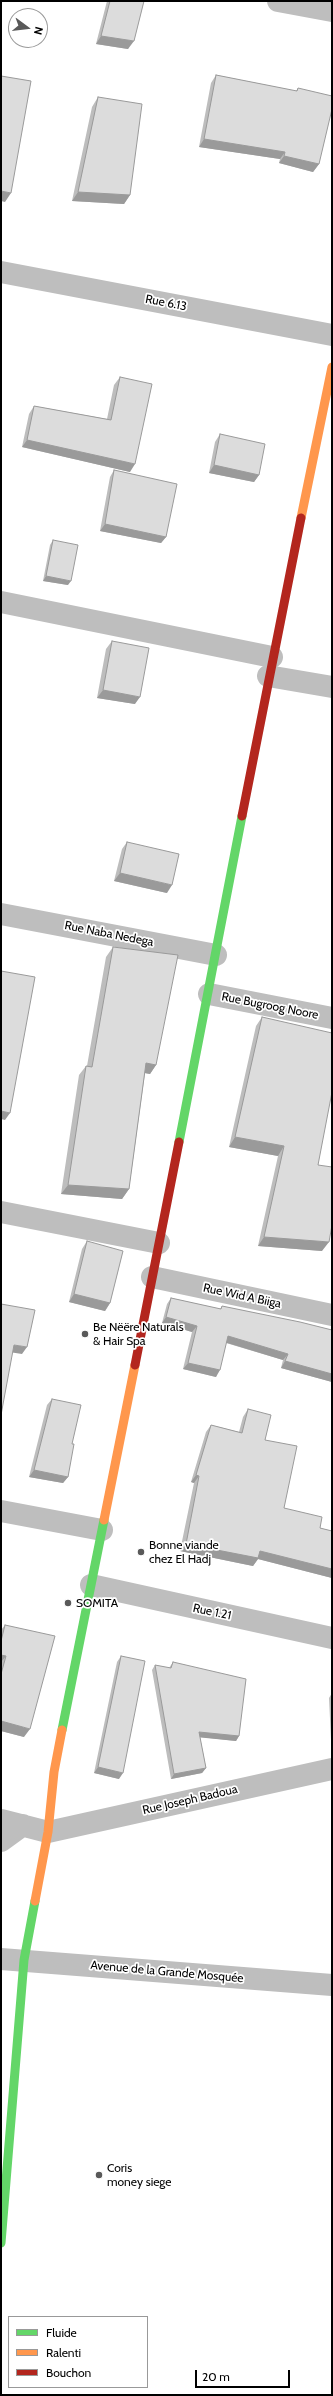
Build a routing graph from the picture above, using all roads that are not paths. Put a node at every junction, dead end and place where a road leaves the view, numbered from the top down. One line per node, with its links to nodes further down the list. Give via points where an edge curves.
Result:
1 (278, 1): 2 (street)
2 (332, 11)
3 (1, 272): 4 (street, Rue 6.13)
4 (332, 335)
5 (332, 372): 7 (main road)
6 (1, 602): 7 (street)
7 (270, 666): 8 (street); 10 (main road)
8 (332, 687)
9 (1, 914): 10 (street, Rue Naba Nedega)
10 (216, 955): 11 (main road)
11 (209, 994): 12 (street, Rue Bugroog Noore); 14 (main road)
12 (332, 1018)
13 (1, 1212): 14 (street)
14 (159, 1243): 15 (main road)
15 (152, 1277): 16 (street, Rue Wid A Biiga); 18 (main road)
16 (332, 1315)
17 (1, 1511): 18 (street)
18 (102, 1530): 19 (main road)
19 (92, 1585): 20 (street, Rue 1.21); 24 (main road, via 54,1772)
20 (332, 1638)
21 (332, 1769): 24 (street, Rue Joseph Badoua)
22 (1, 1820): 23 (street)
23 (23, 1825): 24 (street); 25 (street)
24 (48, 1832): 27 (main road)
25 (1, 1841)
26 (1, 1959): 27 (street, Avenue de la Grande Mosquée)
27 (24, 1960): 28 (street, Avenue de la Grande Mosquée); 29 (main road)
28 (332, 1985)
29 (1, 2243)

